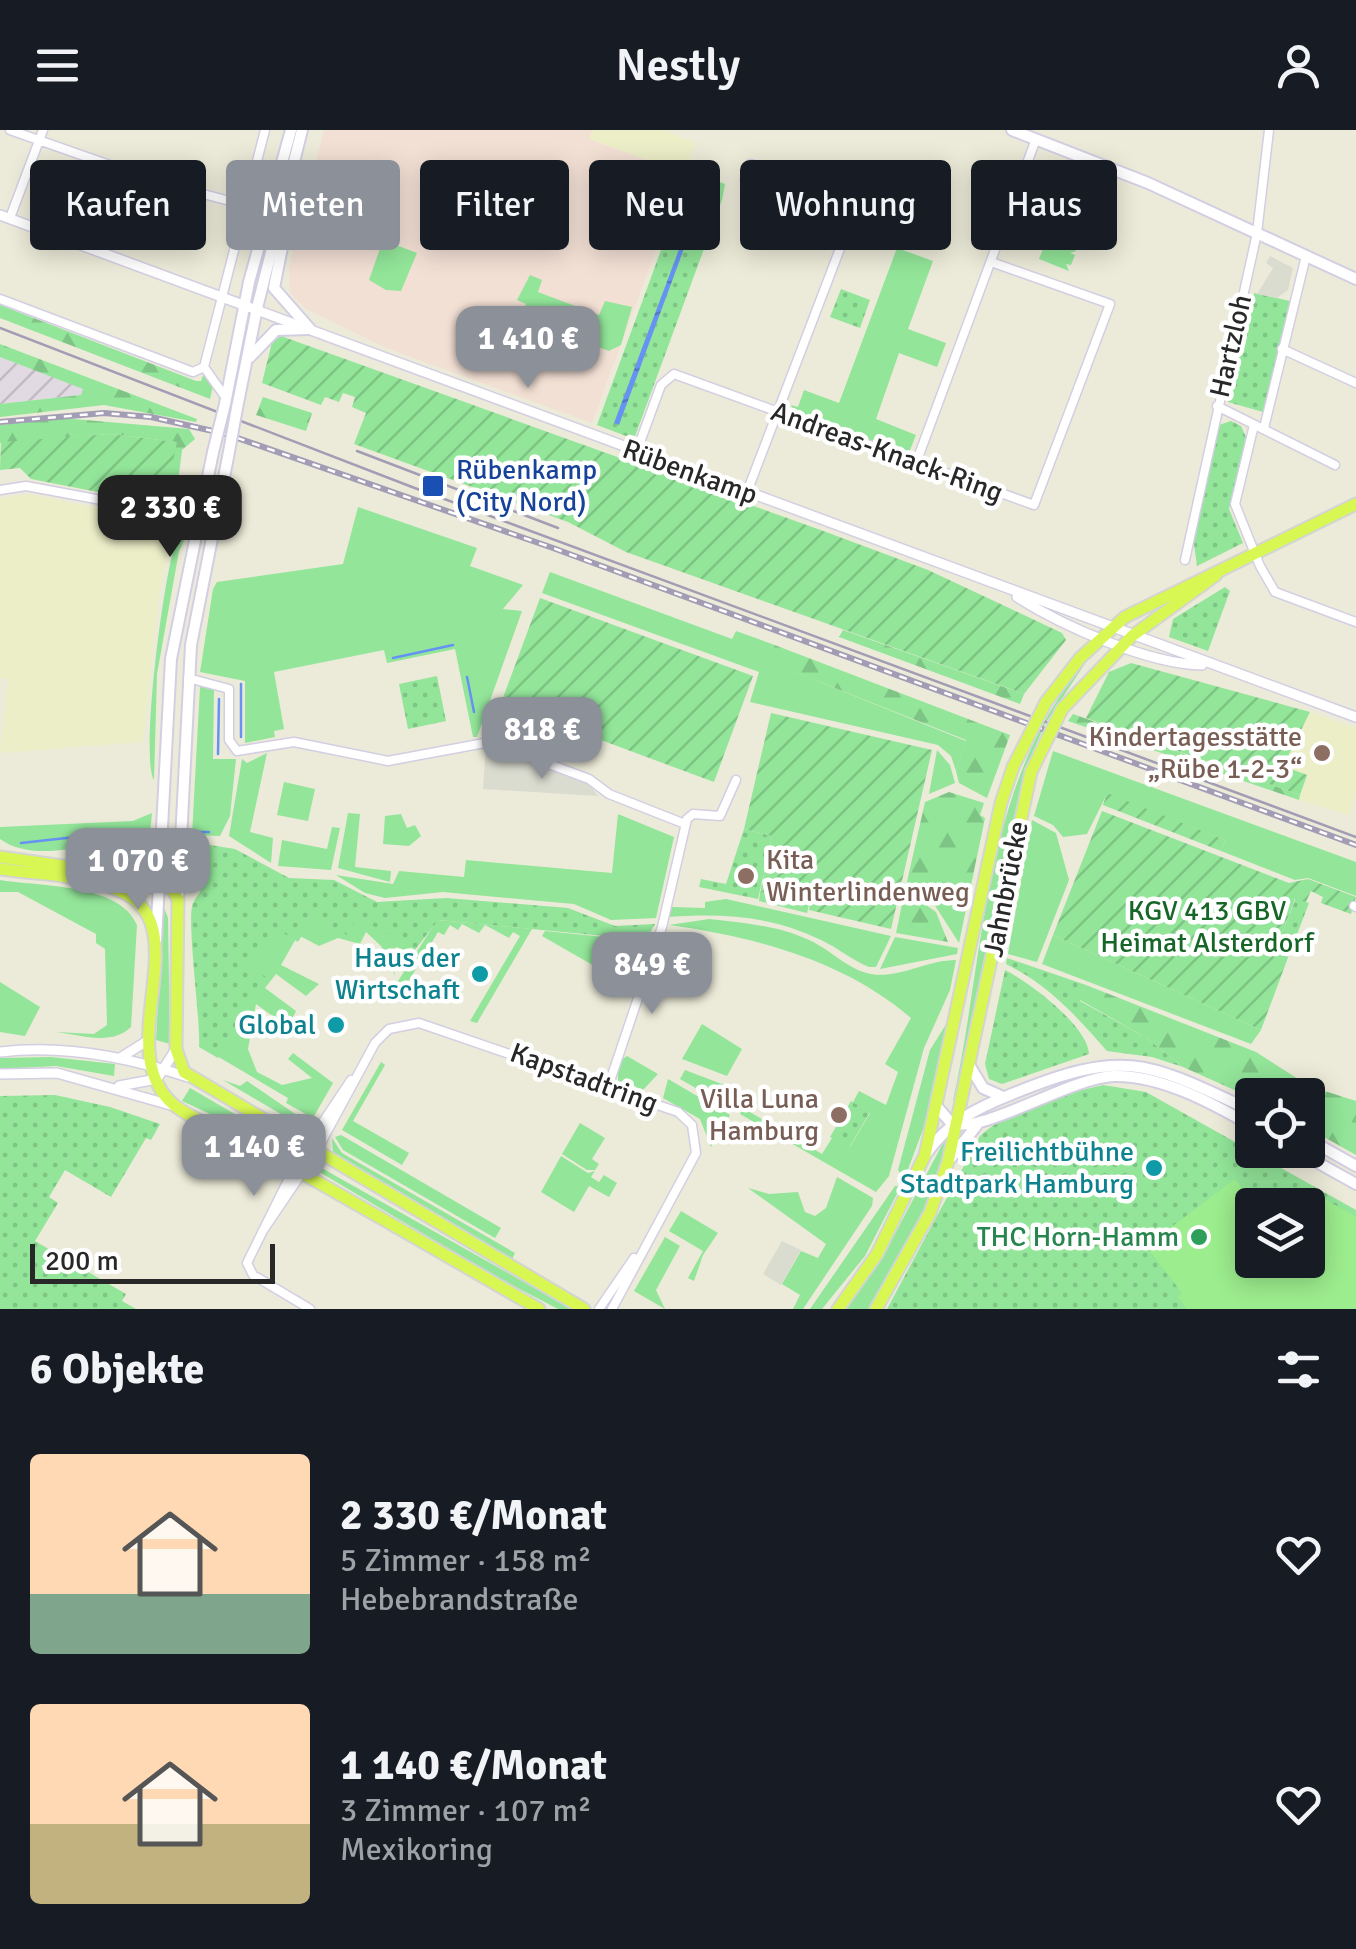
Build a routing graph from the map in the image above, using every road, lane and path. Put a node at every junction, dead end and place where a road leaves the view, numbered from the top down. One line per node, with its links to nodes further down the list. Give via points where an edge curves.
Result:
1 (10, 130): 9 (street)
2 (43, 130): 9 (street)
3 (265, 130): 10 (street)
4 (290, 130): 11 (main road)
5 (302, 130): 12 (main road)
6 (1012, 130): 8 (main road)
7 (1269, 130): 15 (street, Hartzloh)
8 (1036, 139): 15 (main road); 22 (street)
9 (40, 140): 13 (street); 14 (street)
10 (257, 160)
11 (282, 160)
12 (294, 160)
13 (226, 200)
14 (5, 216): 26 (street, Rübenkamp)
15 (1256, 233): 21 (main road); 35 (street, Hartzloh)
16 (234, 250): 24 (street)
17 (257, 250): 27 (main road)
18 (271, 250): 28 (main road)
19 (281, 250): 29 (main road, via 274,288)
20 (840, 250): 36 (street)
21 (1306, 256): 23 (main road); 30 (street, Hartzloh)
22 (991, 262): 39 (street); 39 (street, Andreas-Knack-Ring, via 1110,304 1034,504)
23 (1356, 279)
24 (225, 286): 26 (street); 27 (street, Rübenkamp)
25 (0, 299): 32 (street, via 193,372)
26 (222, 299): 27 (street, Rübenkamp); 32 (street)
27 (245, 302): 28 (street, Rübenkamp); 34 (main road)
28 (257, 308): 29 (street, Rübenkamp); 31 (main road)
29 (310, 329): 31 (main road, via 274,331); 38 (street, Rübenkamp)
30 (1282, 349): 33 (street); 37 (street, Hartzloh)
31 (246, 362): 45 (main road, bridge)
32 (204, 367): 34 (street)
33 (1356, 383)
34 (225, 401): 44 (main road, bridge)
35 (1217, 406): 37 (street); 47 (street, Hartzloh)
36 (778, 414): 38 (street, Andreas-Knack-Ring, via 669,375); 39 (street, Andreas-Knack-Ring); 42 (street)
37 (1259, 426): 40 (street); 46 (street, Hartzloh, via 1235,504)
38 (636, 453): 42 (street, Rübenkamp)
39 (916, 462)
40 (1335, 465)
41 (0, 490): 44 (street, via 26,486)
42 (747, 492): 50 (street, Rübenkamp)
43 (1356, 504): 46 (main road)
44 (199, 518): 45 (street); 52 (main road)
45 (214, 521): 53 (main road)
46 (1257, 554): 48 (main road); 49 (street, Hartzloh, via 1275,592)
47 (1185, 560)
48 (1216, 576): 50 (main road, Jahnbrücke, via 1175,589); 51 (main road, Jahnbrücke)
49 (1356, 622)
50 (1106, 632): 51 (street, Rübenkamp); 80 (main road, Jahnbrücke, bridge, via 1046,702 1014,768)
51 (1127, 640): 56 (street, Rübenkamp); 71 (main road, Jahnbrücke, bridge, via 1062,709 1031,772)
52 (173, 642): 53 (main road, via 181,650); 54 (main road)
53 (191, 645): 55 (main road)
54 (171, 659): 55 (main road); 62 (main road)
55 (188, 678): 58 (street, via 230,688 230,740 237,751 294,742 388,761 494,743); 60 (main road)
56 (1356, 717)
57 (736, 780): 58 (street, via 720,816 690,814)
58 (685, 824): 76 (street, via 661,930)
59 (0, 857): 62 (main road)
60 (176, 866): 62 (main road); 64 (main road)
61 (0, 869): 63 (main road)
62 (162, 882): 63 (main road); 64 (main road); 65 (main road)
63 (98, 883): 65 (main road, via 134,899)
64 (178, 899): 67 (main road)
65 (156, 940): 66 (main road)
66 (146, 1041): 69 (street); 70 (main road)
67 (176, 1049): 73 (street); 74 (main road)
68 (0, 1052): 69 (street)
69 (120, 1058): 70 (street)
70 (152, 1066): 73 (main road)
71 (972, 1068): 77 (main road, via 981,1086); 82 (main road, Jahnbrücke)
72 (0, 1074): 75 (street, via 57,1074)
73 (162, 1075): 74 (street); 75 (street); 79 (main road)
74 (191, 1078): 84 (main road)
75 (116, 1086): 79 (street)
76 (608, 1087): 84 (street, Kapstadtring, via 418,1022 389,1029); 92 (street, Kapstadtring, via 678,1112 697,1140 688,1170)
77 (1004, 1097): 78 (main road, via 1081,1068 1120,1064 1175,1076); 82 (main road)
78 (1235, 1103)
79 (174, 1106): 90 (main road)
80 (939, 1109): 82 (main road); 86 (main road, Jahnbrücke)
81 (1235, 1118): 83 (main road, via 1172,1088 1120,1076 1075,1083)
82 (956, 1122): 83 (main road); 86 (main road); 87 (main road, Jahnbrücke)
83 (982, 1122): 87 (main road)
84 (311, 1149): 95 (main road)
85 (1325, 1149): 88 (main road)
86 (925, 1154): 98 (main road, Jahnbrücke, via 877,1254)
87 (948, 1162): 99 (main road, Jahnbrücke, via 924,1225)
88 (1356, 1166)
89 (1325, 1167): 91 (main road)
90 (298, 1171): 93 (street, via 247,1259 250,1271); 94 (main road)
91 (1356, 1184)
92 (641, 1251): 96 (street, Kapstadtring); 97 (street, Kapstadtring)
93 (310, 1309)
94 (539, 1309)
95 (584, 1309)
96 (599, 1309)
97 (612, 1309)
98 (838, 1309)
99 (876, 1309)

